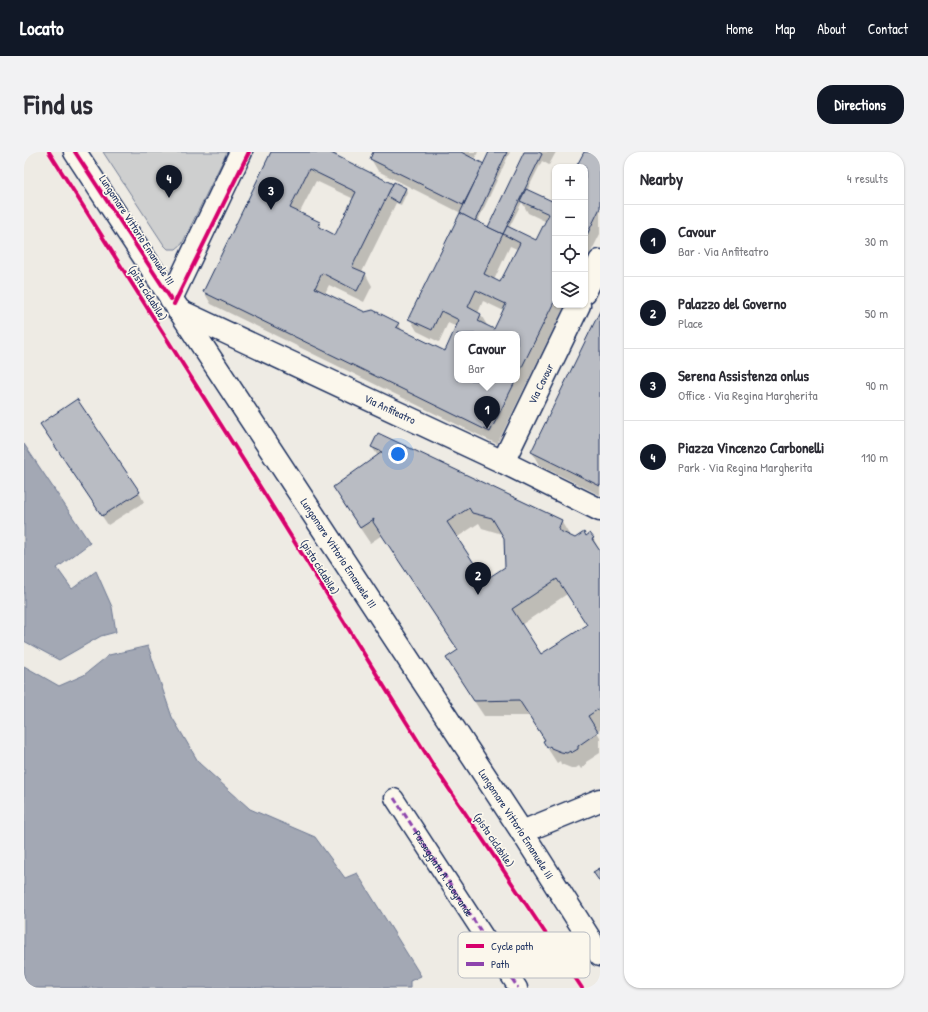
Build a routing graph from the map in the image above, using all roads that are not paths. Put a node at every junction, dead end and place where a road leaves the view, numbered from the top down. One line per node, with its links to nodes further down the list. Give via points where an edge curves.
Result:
1 (75, 152): 5 (main road, Lungomare Vittorio Emanuele III)
2 (241, 152): 5 (main road)
3 (600, 261): 4 (main road)
4 (588, 286)
5 (174, 304): 7 (main road, Via Anfiteatro); 11 (main road, Lungomare Vittorio Emanuele III)
6 (578, 308): 7 (main road, Via Cavour)
7 (503, 462): 8 (main road, Via Anfiteatro)
8 (600, 510)
9 (394, 798): 12 (street, Passeggiata A. Leogrande)
10 (600, 800): 11 (main road)
11 (522, 832): 13 (main road, Lungomare Vittorio Emanuele III)
12 (481, 932)
13 (585, 932)
14 (590, 939): 15 (main road, Lungomare Vittorio Emanuele III)
15 (600, 955)
16 (511, 978): 17 (street, Passeggiata A. Leogrande)
17 (518, 988)

